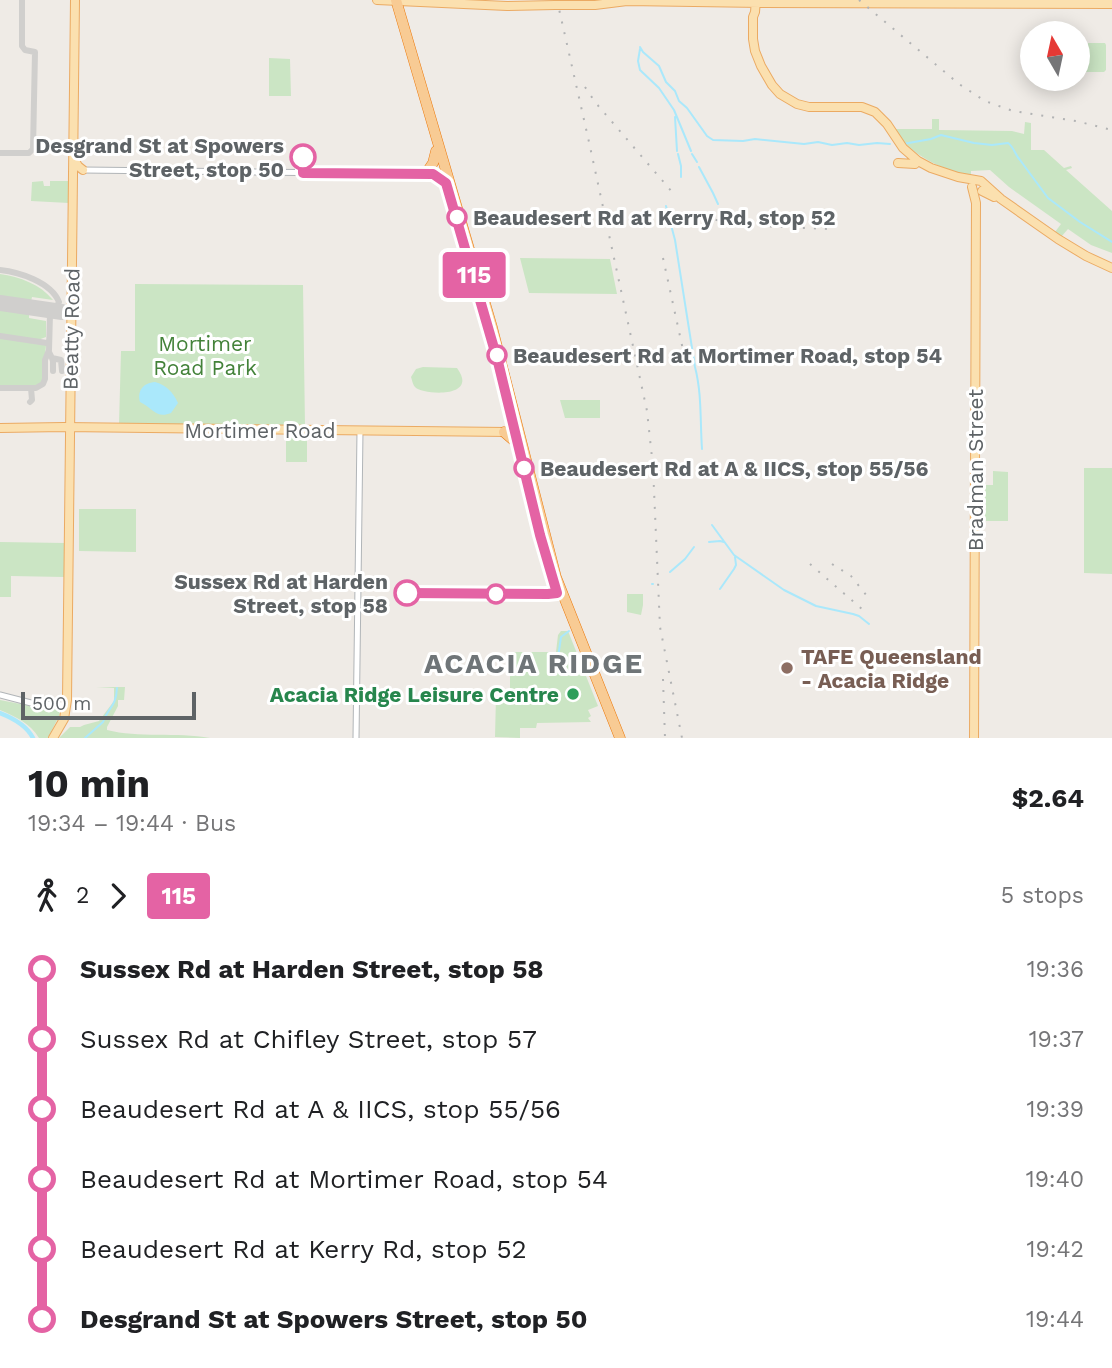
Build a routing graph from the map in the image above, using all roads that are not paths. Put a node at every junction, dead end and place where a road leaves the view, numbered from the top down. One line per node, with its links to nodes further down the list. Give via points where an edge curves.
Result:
1 (377, 0): 11 (main road)
2 (470, 0): 14 (main road)
3 (644, 0): 7 (main road); 8 (main road)
4 (789, 0): 10 (main road)
5 (78, 1): 18 (main road, Beatty Road)
6 (627, 1): 7 (main road); 14 (main road, bridge)
7 (638, 1)
8 (654, 1): 9 (main road)
9 (698, 1): 15 (main road)
10 (886, 1): 12 (main road); 13 (main road)
11 (397, 2): 14 (main road); 23 (highway)
12 (857, 4): 15 (main road); 16 (main road)
13 (1112, 4)
14 (544, 5)
15 (755, 5): 17 (main road, via 758,54 780,94 809,107 869,109)
16 (864, 11)
17 (879, 118): 20 (main road, via 899,151); 24 (main road, via 918,162)
18 (73, 149): 21 (main road, Beatty Road); 22 (main road)
19 (898, 163): 20 (main road)
20 (915, 164): 24 (main road)
21 (73, 170): 22 (street); 27 (main road, Beatty Road)
22 (83, 170): 23 (street)
23 (441, 171): 29 (highway, via 492,327); 29 (highway, via 498,362 512,419)
24 (978, 187): 25 (main road); 36 (main road, Bradman Street)
25 (1112, 270)
26 (0, 428): 27 (main road, Mortimer Road)
27 (70, 428): 28 (main road, Mortimer Road); 31 (main road, Beatty Road)
28 (360, 431): 29 (main road, Mortimer Road); 33 (street)
29 (510, 432): 34 (highway, via 518,444 554,586); 35 (highway, via 558,584)
30 (0, 695): 31 (street)
31 (63, 707): 32 (main road, Beatty Road)
32 (52, 738)
33 (356, 738)
34 (614, 738)
35 (620, 738)
36 (974, 738)

